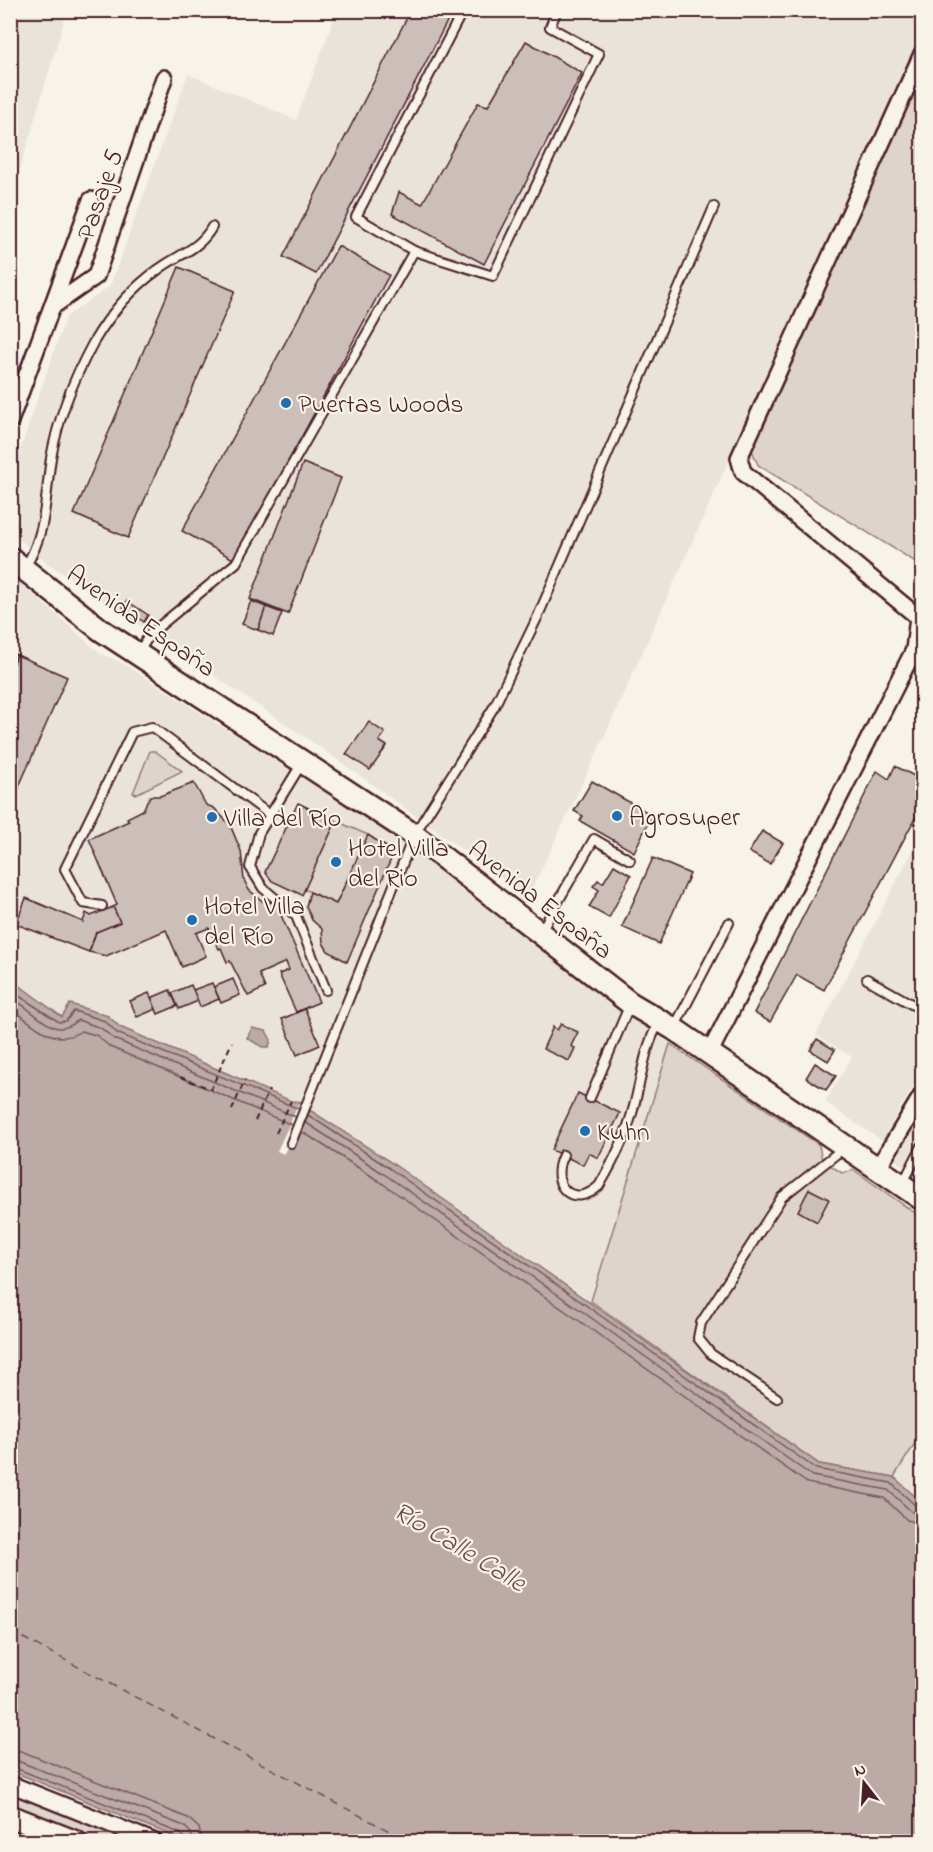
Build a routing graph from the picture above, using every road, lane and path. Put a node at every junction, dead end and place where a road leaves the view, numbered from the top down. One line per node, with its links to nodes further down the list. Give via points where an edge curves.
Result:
1 (463, 10): 8 (lane, via 356,217)
2 (557, 10): 8 (lane, via 550,27 599,54 493,276)
3 (922, 54): 26 (street, via 739,458 743,472 918,617 914,650)
4 (164, 78): 9 (street, Pasaje 5, via 96,276)
5 (92, 201): 9 (street, Pasaje 5)
6 (714, 207): 15 (lane, via 538,616 494,707)
7 (212, 227): 11 (lane, via 194,249 167,263 130,294 94,343 61,417 51,456 41,534)
8 (414, 251): 12 (lane, via 236,563 150,634)
9 (53, 306): 10 (street, Pasaje 5)
10 (10, 421)
11 (17, 563): 12 (main road, Avenida España, via 101,630)
12 (138, 654): 13 (main road, Avenida España)
13 (303, 761): 14 (lane); 15 (main road, Avenida España)
14 (270, 814): 17 (lane, via 152,727 132,732 65,869 83,903); 21 (lane, via 259,833 250,867 263,888 296,916)
15 (414, 835): 19 (main road, Avenida España); 36 (lane)
16 (630, 860): 19 (lane, via 594,839)
17 (102, 906)
18 (729, 923): 24 (lane)
19 (540, 932): 22 (main road, Avenida España)
20 (867, 979): 23 (lane)
21 (326, 990)
22 (630, 1003): 24 (main road, Avenida España); 31 (lane)
23 (922, 1010)
24 (667, 1025): 26 (main road, Avenida España); 39 (lane, via 643,1058 627,1129 599,1186 580,1196 566,1191 556,1173)
25 (232, 1042): 27 (path, via 211,1089)
26 (709, 1054): 37 (main road, Avenida España)
27 (180, 1077)
28 (245, 1080): 33 (path)
29 (269, 1090): 34 (path)
30 (922, 1095): 40 (street)
31 (590, 1098)
32 (291, 1101): 35 (path)
33 (232, 1110)
34 (255, 1121)
35 (276, 1133)
36 (291, 1143)
37 (846, 1146): 40 (main road, Avenida España); 43 (lane, via 782,1197 701,1323 698,1338 711,1354)
38 (922, 1146): 41 (lane)
39 (563, 1155)
40 (878, 1168): 41 (main road, Avenida España)
41 (902, 1185): 42 (main road, Avenida España)
42 (922, 1199)
43 (777, 1398)
44 (10, 1784): 47 (street)
45 (10, 1816): 46 (main road)
46 (76, 1842)
47 (155, 1842)

